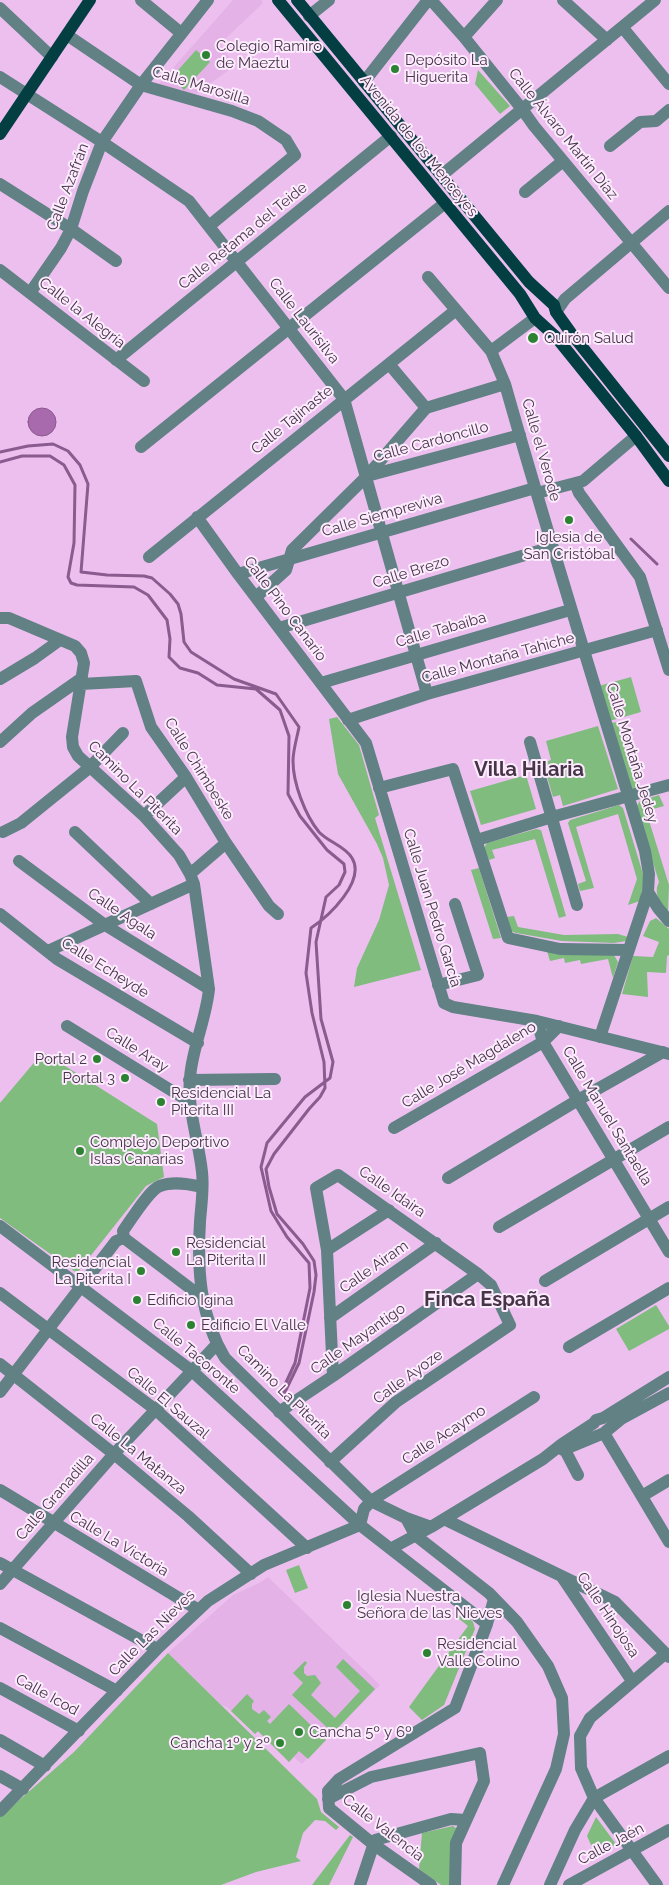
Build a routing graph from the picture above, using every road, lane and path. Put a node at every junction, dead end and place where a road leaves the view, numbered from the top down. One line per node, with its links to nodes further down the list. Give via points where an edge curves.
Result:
1 (90, 0): 15 (main road)
2 (141, 0): 14 (street)
3 (208, 0): 14 (street, Calle Azafrán)
4 (278, 0): 27 (main road, Avenida de los Menceyes)
5 (296, 0): 12 (main road, Avenida de los Menceyes)
6 (328, 0): 12 (street)
7 (429, 0): 16 (street, Calle Álvaro Martín Díaz); 20 (street)
8 (497, 0): 16 (street)
9 (563, 0): 17 (street)
10 (655, 0): 13 (street)
11 (0, 8): 18 (street)
12 (309, 16): 20 (main road, Avenida de los Menceyes)
13 (623, 28): 17 (street); 21 (street)
14 (181, 33): 22 (street, Calle Azafrán)
15 (67, 35): 18 (main road); 22 (street, Calle Marosilla)
16 (464, 37): 24 (street, Calle Álvaro Martín Díaz)
17 (607, 40): 24 (street)
18 (52, 57): 23 (main road)
19 (0, 77): 23 (street, Calle Laurisilva)
20 (364, 82): 31 (main road, Avenida de los Menceyes)
21 (669, 84)
22 (141, 85): 28 (street, Calle Azafrán); 36 (street, Calle Marosilla, via 258,121 286,140 295,155)
23 (27, 94): 26 (main road); 28 (street, Calle Laurisilva)
24 (522, 109): 30 (street, Calle Álvaro Martín Díaz); 31 (street)
25 (669, 110): 29 (street, via 656,121 640,122)
26 (0, 134)
27 (390, 136): 34 (main road, Avenida de los Menceyes); 40 (street, Calle Retama del Teide)
28 (102, 142): 36 (street, Calle Laurisilva, via 189,201); 37 (street, Calle Azafrán)
29 (610, 146)
30 (562, 161): 33 (street); 38 (street, Calle Álvaro Martín Díaz)
31 (442, 175): 45 (main road, Avenida de los Menceyes)
32 (0, 184): 37 (street)
33 (525, 192)
34 (445, 203): 48 (main road, Avenida de los Menceyes); 49 (street)
35 (669, 211): 38 (street)
36 (209, 226): 40 (street, Calle Laurisilva)
37 (71, 228): 39 (street); 44 (street, Calle Azafrán)
38 (631, 243): 43 (street, Calle Álvaro Martín Díaz); 47 (street, via 565,299)
39 (116, 261)
40 (237, 262): 49 (street, Calle Laurisilva); 51 (street, Calle Retama del Teide)
41 (0, 270): 44 (street, Calle la Alegría)
42 (428, 277): 46 (street, Calle el Verode)
43 (669, 288)
44 (30, 293): 51 (street, Calle la Alegría)
45 (547, 300): 47 (main road, via 554,305); 48 (main road, via 534,306)
46 (456, 310): 50 (street, Calle el Verode); 52 (street, Calle Tajinaste)
47 (556, 312): 48 (main road, via 548,323); 60 (main road)
48 (536, 318): 50 (street); 58 (main road, Avenida de los Menceyes, via 556,337)
49 (290, 328): 55 (street, Calle Laurisilva); 59 (street)
50 (491, 351): 54 (street, Calle el Verode)
51 (116, 360): 53 (street, Calle la Alegría)
52 (389, 364): 55 (street, Calle Tajinaste); 56 (street)
53 (144, 381)
54 (505, 384): 56 (street); 57 (street, Calle el Verode)
55 (344, 399): 61 (street, Calle Laurisilva); 65 (street, Calle Tajinaste)
56 (426, 408): 61 (street)
57 (520, 435): 61 (street, Calle Cardoncillo); 64 (street, Calle el Verode)
58 (636, 436): 62 (main road, Avenida de los Menceyes); 63 (street, Calle Siempreviva, via 583,481)
59 (141, 447)
60 (669, 456)
61 (367, 476): 66 (street, Calle Laurisilva); 69 (street, Calle Cardoncillo, via 292,550)
62 (669, 481)
63 (575, 483): 64 (street, Calle Siempreviva); 76 (street, via 640,577)
64 (536, 490): 66 (street, Calle Siempreviva); 67 (street, Calle el Verode)
65 (197, 517): 68 (street, Calle Tajinaste); 70 (street, Calle Pino Canario)
66 (381, 532): 69 (street, Calle Siempreviva); 71 (street, Calle Laurisilva)
67 (552, 547): 71 (street, Calle Brezo); 73 (street, Calle el Verode)
68 (149, 557)
69 (289, 560): 70 (street, Calle Siempreviva); 72 (street, Calle Cardoncillo, via 286,570)
70 (238, 574): 72 (street, Calle Pino Canario)
71 (398, 593): 75 (street, Calle Brezo); 79 (street, Calle Laurisilva)
72 (256, 597): 75 (street, Calle Pino Canario)
73 (570, 610): 78 (street, Calle el Verode); 79 (street, Calle Tabaiba)
74 (0, 618): 77 (street, Camino La Piterita, via 9,618)
75 (279, 628): 83 (street, Calle Pino Canario)
76 (657, 630): 78 (street, Calle Montaña Tahiche); 80 (street)
77 (60, 640): 81 (street); 82 (street, Camino La Piterita, via 75,646 81,653 84,662)
78 (584, 651): 84 (street, Calle Montaña Tahiche); 93 (street, Calle Montaña Jedey)
79 (415, 654): 83 (street, Calle Tabaiba); 84 (street, Calle Laurisilva)
80 (669, 670)
81 (0, 679)
82 (82, 681): 87 (street, via 32,713); 89 (street, Camino La Piterita, via 72,737 73,747); 90 (street, Calle Chimbeske, via 136,681 151,726)
83 (321, 683): 85 (street, Calle Pino Canario)
84 (428, 694): 85 (street, Calle Montaña Tahiche)
85 (348, 720): 92 (street, Calle Juan Pedro García, via 366,743)
86 (124, 734): 89 (street)
87 (0, 742)
88 (530, 742): 95 (street)
89 (89, 768): 94 (street, Camino La Piterita); 96 (street, via 21,823)
90 (186, 777): 94 (street); 99 (street, Calle Chimbeske)
91 (669, 785): 93 (street)
92 (379, 788): 98 (street, via 453,769); 112 (street, Calle Juan Pedro García)
93 (628, 796): 95 (street); 102 (street, Calle Montaña Jedey, via 645,851)
94 (144, 816): 101 (street, Camino La Piterita, via 178,855)
95 (552, 817): 98 (street); 105 (street)
96 (3, 832)
97 (75, 832): 103 (street)
98 (477, 840): 110 (street, via 508,938 560,949)
99 (226, 843): 101 (street); 107 (street, Calle Chimbeske, via 269,906)
100 (19, 861): 109 (street, Calle Agala)
101 (192, 879): 103 (street); 113 (street, Camino La Piterita)
102 (648, 892): 108 (street); 110 (street, Calle Montaña Jedey)
103 (151, 904): 109 (street)
104 (455, 904): 112 (street, via 478,975)
105 (578, 905)
106 (0, 914): 111 (street, Calle Echeyde)
107 (278, 914)
108 (669, 921)
109 (105, 924): 111 (street); 113 (street, Calle Agala)
110 (627, 950): 117 (street, Calle Montaña Jedey)
111 (48, 951): 119 (street, Calle Echeyde)
112 (438, 985): 114 (street, Calle Juan Pedro García, via 444,1003 452,1007)
113 (209, 989): 119 (street, Camino La Piterita)
114 (537, 1021): 116 (street, Calle Juan Pedro García); 118 (street, Calle Manuel Santaella)
115 (67, 1026): 124 (street, Calle Aray)
116 (559, 1026): 117 (street, Calle Juan Pedro García); 118 (street, Calle José Magdaleno)
117 (600, 1037): 120 (street, Calle Juan Pedro García)
118 (543, 1042): 123 (street, Calle Manuel Santaella); 126 (street, Calle José Magdaleno)
119 (198, 1043): 122 (street, Camino La Piterita)
120 (666, 1053): 123 (street)
121 (275, 1079): 122 (street)
122 (189, 1080): 124 (street, Camino La Piterita)
123 (578, 1100): 127 (street, Calle Manuel Santaella); 128 (street)
124 (190, 1102): 129 (street, Camino La Piterita)
125 (669, 1126): 127 (street)
126 (394, 1128)
127 (613, 1159): 132 (street, Calle Manuel Santaella); 134 (street)
128 (448, 1178)
129 (202, 1187): 135 (street, via 187,1184 159,1186 123,1231); 144 (street, Camino La Piterita, via 198,1259)
130 (669, 1207): 132 (street)
131 (389, 1210): 136 (street, Calle Idaira); 137 (street); 137 (street, Calle Idaira, via 338,1174 316,1188)
132 (649, 1218): 138 (street, Calle Manuel Santaella); 140 (street)
133 (0, 1226): 141 (street, Calle Tacoronte)
134 (499, 1227)
135 (124, 1238): 141 (street, via 116,1241); 144 (street)
136 (436, 1244): 139 (street, Calle Idaira); 145 (street, Calle Airam)
137 (327, 1250): 145 (street, Calle Idaira)
138 (669, 1252)
139 (478, 1274): 146 (street, Calle Idaira, via 491,1285); 153 (street, Calle Mayantigo)
140 (545, 1281)
141 (81, 1286): 147 (street); 151 (street, Calle Tacoronte)
142 (669, 1288): 149 (street)
143 (0, 1294): 147 (street, Calle El Sauzal)
144 (203, 1298): 148 (street, Camino La Piterita)
145 (330, 1318): 153 (street, Calle Idaira)
146 (510, 1325): 164 (street, Calle Ayoze, via 396,1402)
147 (48, 1329): 152 (street); 158 (street, Calle El Sauzal)
148 (216, 1344): 151 (street, Calle Granadilla); 159 (street, Camino La Piterita, via 225,1358)
149 (569, 1347)
150 (0, 1364): 152 (street, Calle La Matanza)
151 (192, 1371): 158 (street, Calle Granadilla); 173 (street, Calle Tacoronte)
152 (13, 1375): 155 (street); 162 (street, Calle La Matanza)
153 (333, 1376): 159 (street, Calle Mayantigo)
154 (669, 1377): 160 (street)
155 (0, 1392)
156 (669, 1393): 160 (street)
157 (534, 1396): 169 (street, Calle Acaymo)
158 (156, 1410): 162 (street, Calle Granadilla); 177 (street, Calle El Sauzal)
159 (279, 1412): 164 (street, Camino La Piterita)
160 (602, 1427): 161 (street); 163 (street, via 562,1444); 168 (street)
161 (565, 1450): 163 (street); 165 (street)
162 (114, 1454): 172 (street, Calle Granadilla); 182 (street, Calle La Matanza)
163 (547, 1456): 171 (street)
164 (330, 1462): 169 (street, Camino La Piterita)
165 (578, 1475)
166 (669, 1480): 168 (street)
167 (0, 1490): 172 (street, Calle La Victoria)
168 (642, 1496): 176 (street)
169 (372, 1501): 170 (street, Camino La Piterita); 173 (street, via 364,1509)
170 (406, 1518): 174 (street, Camino La Piterita); 175 (street)
171 (444, 1519): 174 (street); 183 (street, Calle Hinojosa)
172 (54, 1523): 181 (street, Calle Granadilla); 186 (street, Calle La Victoria)
173 (360, 1525): 177 (street, Calle Las Nieves); 178 (street, Calle Tacoronte)
174 (430, 1528): 175 (street); 179 (street, via 425,1536)
175 (414, 1535): 178 (street); 179 (street)
176 (669, 1542)
177 (307, 1548): 182 (street, Calle Las Nieves, via 264,1565)
178 (392, 1548): 188 (street, Calle Tacoronte)
179 (438, 1553): 185 (street)
180 (0, 1563): 181 (street)
181 (12, 1570): 184 (street, Calle Granadilla); 190 (street)
182 (251, 1574): 186 (street, Calle Las Nieves)
183 (562, 1577): 191 (street, via 615,1602); 192 (street, Calle Hinojosa)
184 (0, 1584)
185 (494, 1599): 187 (street); 188 (street, Calle Valencia)
186 (197, 1609): 190 (street, Calle Las Nieves)
187 (511, 1616): 188 (street, via 494,1616); 211 (street, via 548,1666 562,1698 564,1734 556,1769)
188 (487, 1624): 202 (street, Calle Valencia, via 455,1708 339,1780 328,1791)
189 (0, 1628): 194 (street)
190 (157, 1649): 194 (street, Calle Las Nieves)
191 (667, 1655): 192 (street)
192 (632, 1681): 201 (street, via 590,1718 580,1736 581,1768)
193 (0, 1688): 195 (street, Calle Icod)
194 (117, 1691): 195 (street, Calle Las Nieves)
195 (78, 1732): 198 (street, Calle Las Nieves)
196 (0, 1740): 198 (street)
197 (669, 1756): 201 (street)
198 (45, 1766): 200 (street, Calle Las Nieves)
199 (0, 1776): 200 (street)
200 (23, 1789): 203 (street, Calle Las Nieves)
201 (594, 1798): 207 (street); 212 (street, via 575,1830)
202 (328, 1799): 204 (street, via 371,1777 480,1753 484,1781); 206 (street, Calle Valencia, via 329,1808)
203 (0, 1812)
204 (466, 1820): 206 (street, via 451,1818 375,1840); 210 (street, via 456,1843)
205 (669, 1830): 207 (street, Calle Jaén)
206 (373, 1844): 208 (street, Calle Valencia); 209 (street)
207 (633, 1851): 213 (street, Calle Jaén); 214 (street)
208 (423, 1883)
209 (360, 1885)
210 (455, 1885)
211 (503, 1885)
212 (550, 1885)
213 (569, 1885)
214 (657, 1885)

